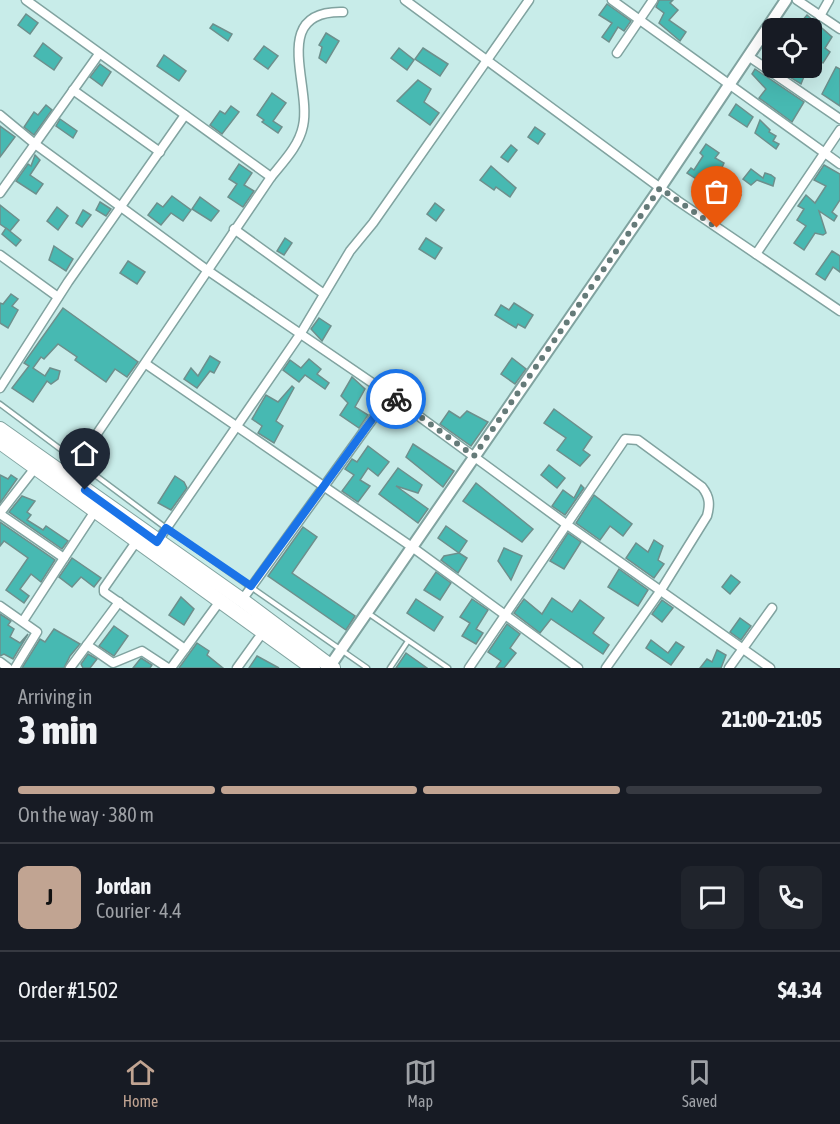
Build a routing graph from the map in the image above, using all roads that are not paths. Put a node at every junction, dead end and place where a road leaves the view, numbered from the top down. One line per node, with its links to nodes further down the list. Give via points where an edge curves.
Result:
1 (26, 0): 14 (street)
2 (405, 0): 16 (street)
3 (529, 0): 16 (street)
4 (612, 0): 11 (street)
5 (653, 0): 11 (street)
6 (786, 0): 15 (street)
7 (797, 0): 10 (street)
8 (830, 0): 10 (street)
9 (343, 12): 27 (street, via 324,11 316,15 302,34 298,54 305,103 303,125 296,143)
10 (820, 16): 12 (street)
11 (640, 19): 13 (street); 17 (street)
12 (840, 29)
13 (617, 53)
14 (99, 54): 18 (street); 20 (street)
15 (748, 56): 17 (street); 21 (street)
16 (488, 61): 28 (street); 35 (street)
17 (728, 86): 25 (street); 28 (street)
18 (73, 90): 23 (street); 24 (street)
19 (0, 115): 23 (street)
20 (185, 115): 24 (street); 27 (street)
21 (840, 119)
22 (840, 130): 25 (street)
23 (35, 144): 29 (street); 30 (street)
24 (160, 152): 30 (street)
25 (825, 153): 26 (street); 32 (street)
26 (840, 164)
27 (271, 177): 31 (street)
28 (660, 188): 32 (street); 46 (street)
29 (0, 193)
30 (122, 206): 34 (street); 36 (street)
31 (234, 229): 34 (street); 35 (street)
32 (756, 254): 37 (street)
33 (0, 255): 36 (street)
34 (207, 270): 38 (street); 39 (street)
35 (324, 294): 38 (street)
36 (58, 297): 40 (street)
37 (840, 311)
38 (301, 333): 41 (street); 43 (street)
39 (146, 363): 43 (street); 47 (street)
40 (0, 388)
41 (390, 395): 46 (street); 50 (street)
42 (0, 404): 47 (lane)
43 (236, 425): 50 (street); 54 (street)
44 (0, 429): 49 (highway)
45 (0, 442): 48 (highway)
46 (474, 456): 53 (street); 57 (street)
47 (78, 462): 49 (street); 54 (lane)
48 (35, 468): 51 (highway); 52 (street)
49 (67, 478): 56 (highway)
50 (322, 486): 57 (street); 59 (street)
51 (95, 511): 55 (highway); 58 (street)
52 (0, 513): 58 (street)
53 (566, 524): 60 (street); 60 (street, via 625,440 638,440 702,487 710,506); 67 (street)
54 (166, 528): 56 (street); 59 (lane)
55 (136, 542): 62 (highway); 63 (street, via 104,590)
56 (157, 542): 61 (highway)
57 (412, 547): 66 (street); 67 (street)
58 (64, 558): 68 (street)
59 (251, 586): 61 (street); 73 (lane)
60 (661, 590): 74 (street); 88 (street)
61 (242, 600): 77 (highway)
62 (220, 601): 69 (highway); 72 (street)
63 (119, 603): 71 (street); 72 (street)
64 (0, 606): 68 (street)
65 (772, 608): 74 (street)
66 (367, 613): 70 (lane); 73 (street)
67 (506, 614): 86 (street); 87 (street)
68 (23, 621): 79 (street, via 38,634)
69 (263, 632): 81 (street); 82 (highway)
70 (408, 641): 84 (lane); 85 (lane)
71 (87, 645): 76 (street); 80 (street, via 113,663 141,651)
72 (185, 649): 80 (street)
73 (341, 650): 77 (street); 83 (lane)
74 (742, 650): 89 (street); 90 (street)
75 (0, 662): 78 (street)
76 (74, 666)
77 (331, 667)
78 (8, 668)
79 (15, 668)
80 (169, 668)
81 (237, 668)
82 (313, 668)
83 (367, 668)
84 (390, 668)
85 (447, 668)
86 (469, 668)
87 (578, 668)
88 (606, 668)
89 (729, 668)
90 (770, 668)

